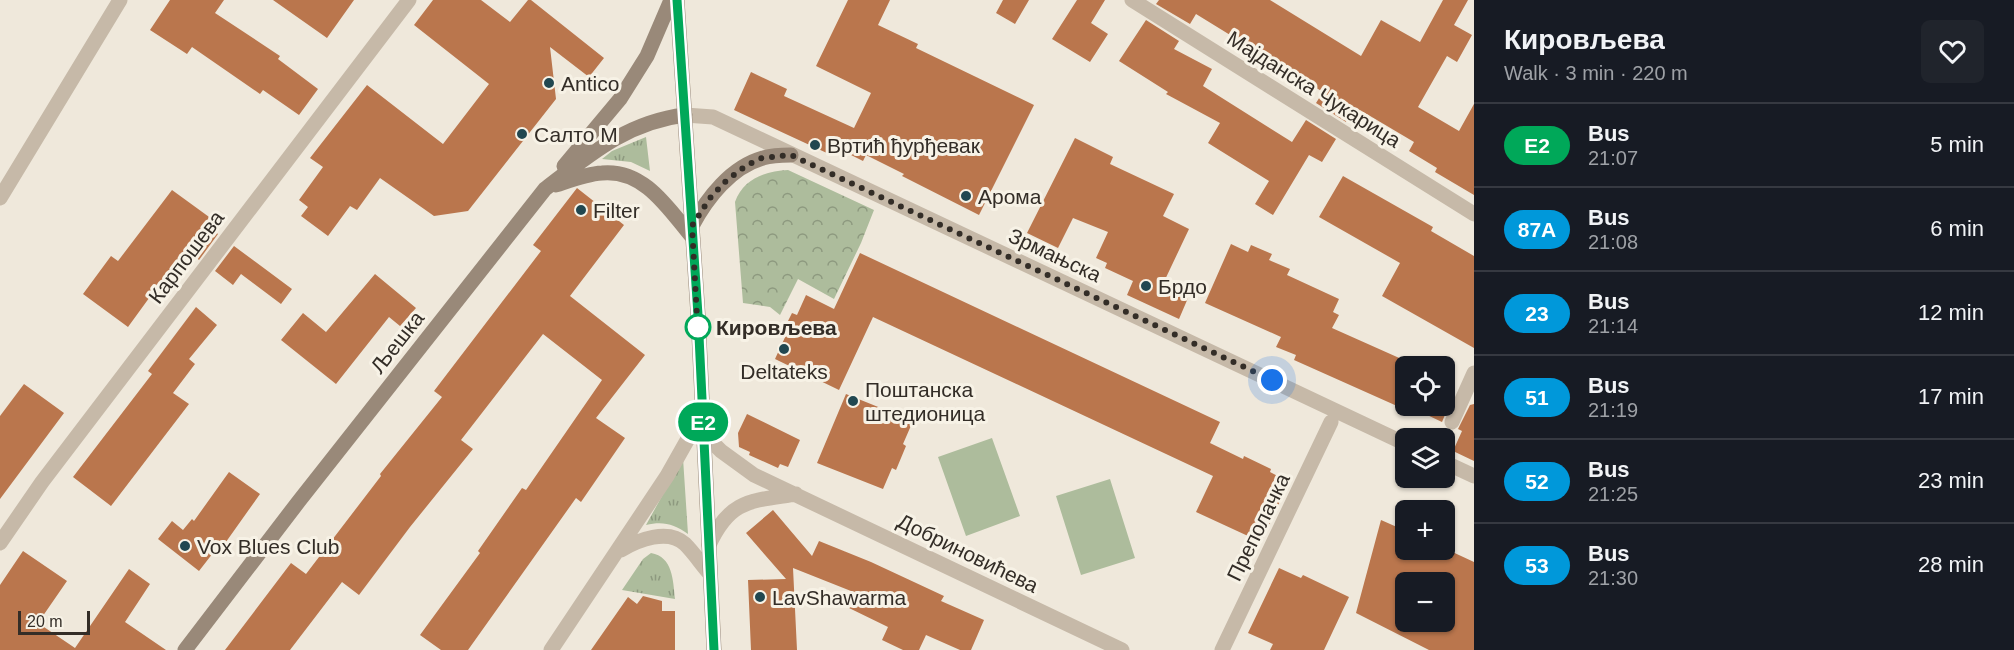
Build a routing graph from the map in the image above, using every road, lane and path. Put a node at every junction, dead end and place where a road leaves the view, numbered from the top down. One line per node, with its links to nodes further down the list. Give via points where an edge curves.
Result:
1 (120, 0): 9 (street)
2 (409, 0): 21 (street, Карпошева, via 42,482)
3 (671, 0): 8 (main road, via 647,57 620,99)
4 (677, 0): 6 (main road)
5 (1132, 0): 10 (street, Мајданска Чукарица)
6 (685, 115): 7 (street, Зрмањска, via 713,117); 8 (main road, Љешка, via 652,121 625,132); 11 (main road)
7 (791, 155): 11 (main road, via 762,158 726,181 710,198); 17 (street, Зрмањска)
8 (545, 189): 11 (main road, via 603,172 629,177 649,188); 25 (main road, Љешка)
9 (0, 198)
10 (1474, 214)
11 (692, 232): 13 (main road)
12 (1474, 373): 15 (street)
13 (702, 414): 16 (main road); 23 (street)
14 (1331, 422): 29 (street, Преполачка)
15 (1452, 422)
16 (704, 434): 20 (street, Добриновићева, via 754,475); 22 (main road)
17 (1395, 439)
18 (1455, 467): 19 (street)
19 (1474, 476)
20 (796, 494): 22 (street, via 752,501 734,509 723,519); 28 (street, Добриновићева)
21 (0, 543)
22 (709, 544): 24 (main road)
23 (618, 551): 24 (street, via 649,538 674,538 685,544); 26 (street)
24 (710, 574): 27 (main road)
25 (185, 650)
26 (550, 650)
27 (714, 650)
28 (1122, 650)
29 (1222, 650)

